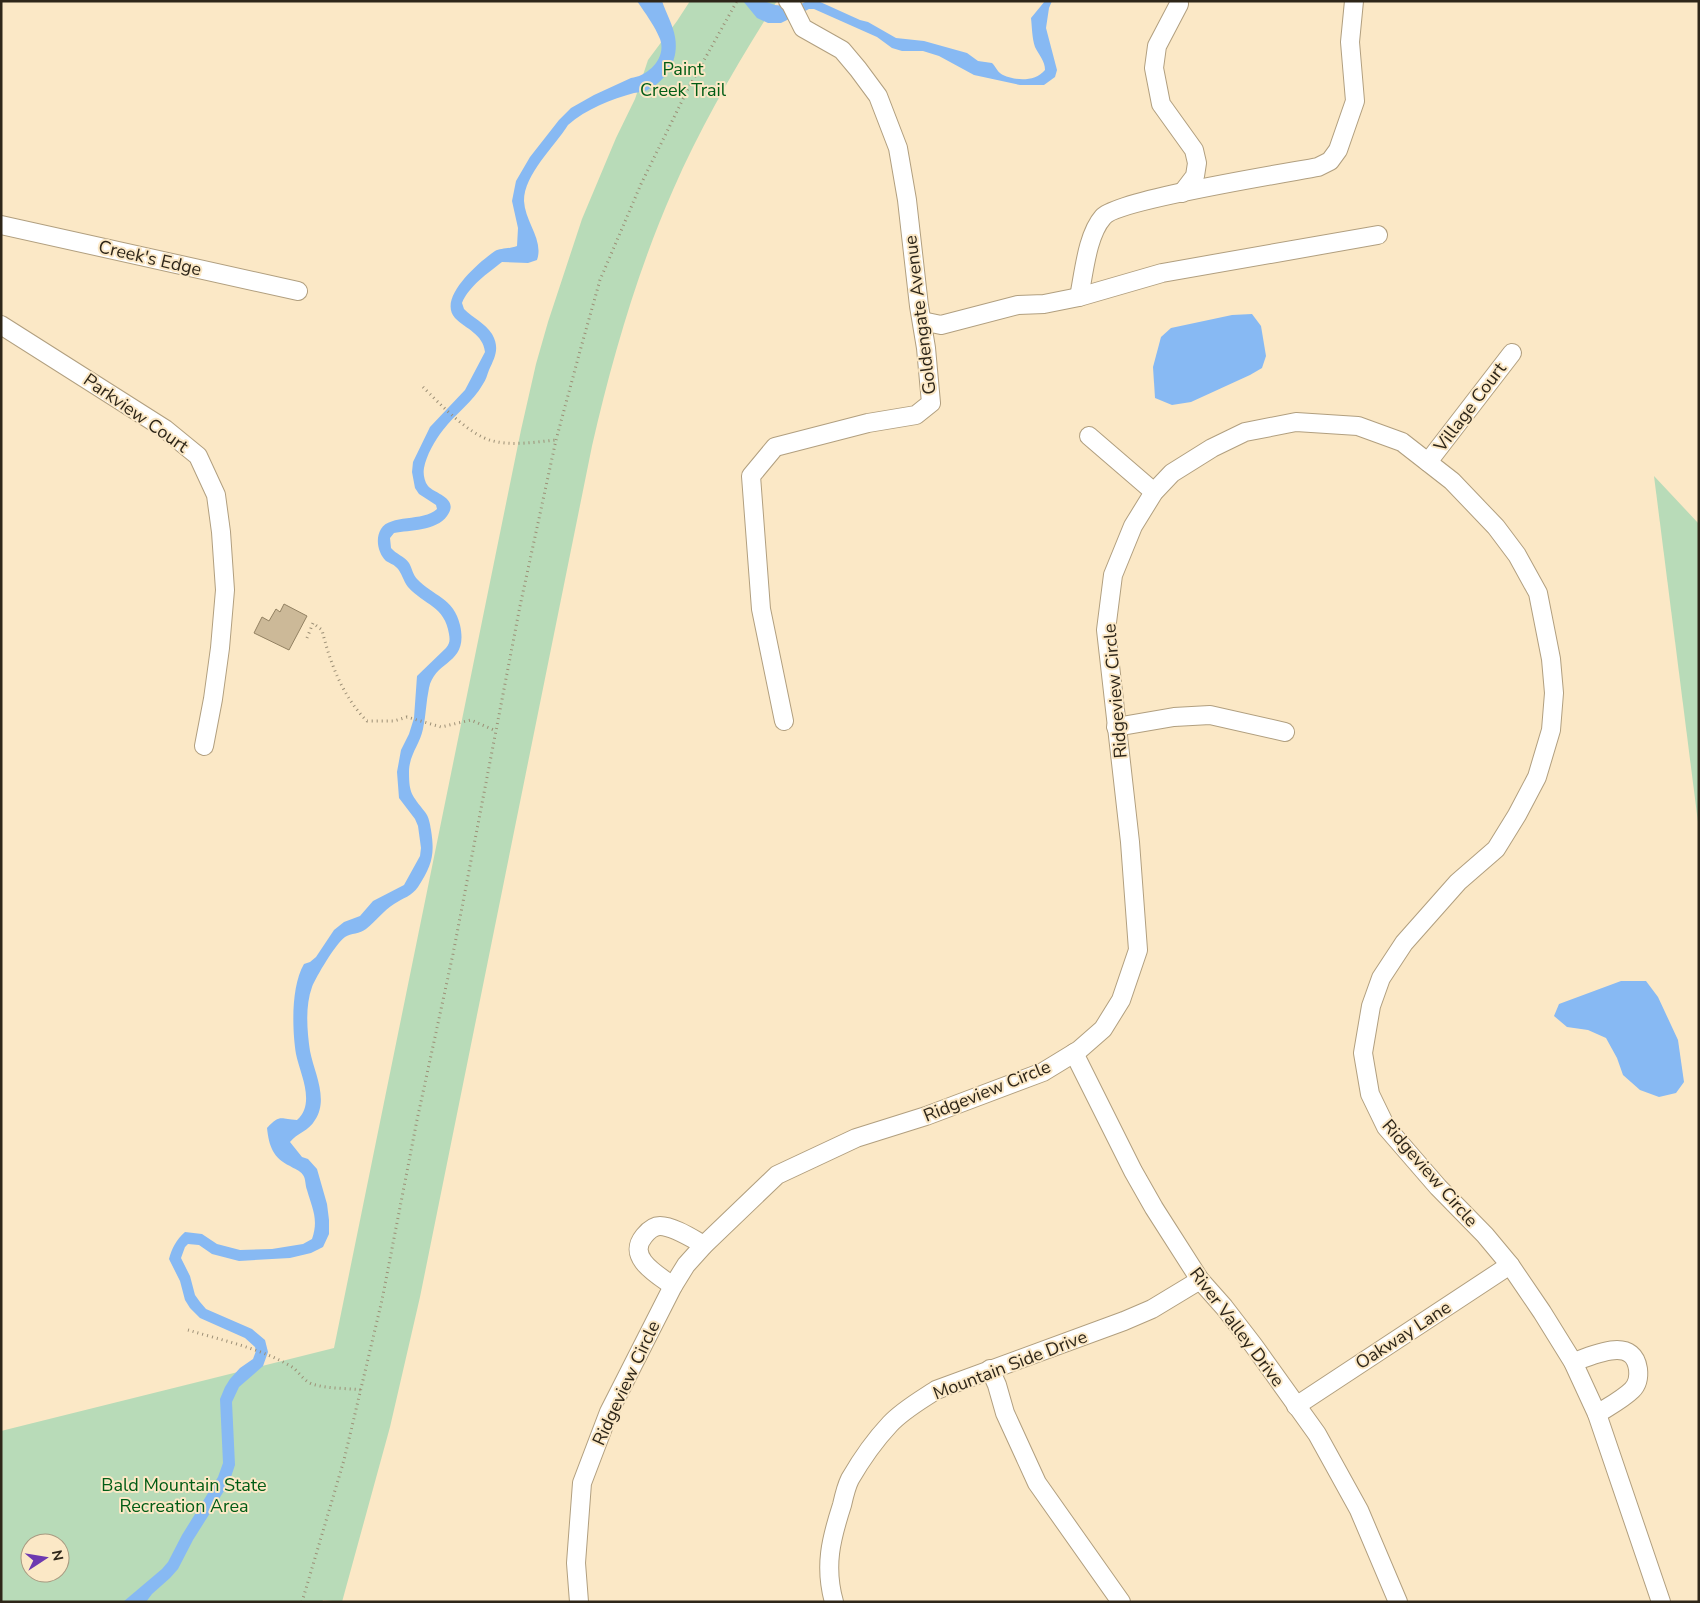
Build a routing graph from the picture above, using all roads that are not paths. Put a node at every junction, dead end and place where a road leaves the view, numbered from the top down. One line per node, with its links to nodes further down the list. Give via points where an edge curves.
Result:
1 (788, 1): 9 (street, Goldengate Avenue, via 803,28 842,50 878,96 898,148)
2 (1354, 1): 4 (street, via 1350,42 1355,102 1338,150 1330,161 1318,167)
3 (1179, 4): 4 (street, via 1157,46 1154,68 1161,104 1194,150 1195,176)
4 (1182, 193): 8 (street, via 1120,208 1104,216 1094,230)
5 (1, 225): 7 (street, Creek's Edge)
6 (1378, 235): 8 (street, via 1162,273)
7 (298, 291)
8 (1079, 297): 9 (street, via 1018,305 941,325)
9 (922, 321): 15 (street, Goldengate Avenue, via 931,403 916,415 775,446 751,476 761,609)
10 (1, 325): 18 (street, Parkview Court, via 165,428 198,456 216,495 225,590 220,648)
11 (1512, 353): 13 (street, Village Court)
12 (1089, 436): 14 (street)
13 (1428, 462): 14 (street, Ridgeview Circle, via 1402,442 1358,426 1296,422 1246,432 1212,448 1172,473); 21 (street, Ridgeview Circle, via 1452,481 1496,527 1518,555 1538,594 1551,659 1554,693 1551,730 1537,777 1496,848 1440,902 1404,943 1381,978 1371,1006 1363,1053 1370,1094 1386,1127)
14 (1154, 492): 16 (street, Ridgeview Circle, via 1133,526 1113,575 1106,630)
15 (784, 722)
16 (1116, 727): 17 (street, via 1174,717 1210,715); 19 (street, Ridgeview Circle, via 1130,842 1138,950 1117,1007 1103,1028)
17 (1285, 732)
18 (204, 746)
19 (1074, 1053): 20 (street, Ridgeview Circle, via 1042,1072 926,1116 856,1138 777,1175); 22 (street, River Valley Drive, via 1138,1179)
20 (704, 1245): 23 (street, Ridgeview Circle); 23 (street, via 660,1226 649,1230 641,1240 639,1253 645,1266)
21 (1510, 1265): 24 (street, Ridgeview Circle); 26 (street, Oakway Lane)
22 (1200, 1280): 25 (street, Mountain Side Drive, via 1152,1309 1124,1321); 26 (street, River Valley Drive, via 1254,1346)
23 (673, 1286): 28 (street, Ridgeview Circle, via 608,1412 582,1483 576,1563)
24 (1573, 1362): 27 (street, Ridgeview Circle); 27 (street, via 1624,1349 1638,1364 1640,1377 1632,1389)
25 (990, 1369): 29 (street, Mountain Side Drive, via 936,1390 912,1406 891,1423 866,1454 849,1481 834,1530 829,1556); 30 (street, via 1004,1413 1037,1483)
26 (1296, 1406): 31 (street, River Valley Drive, via 1317,1434 1358,1510)
27 (1597, 1414): 32 (street, Ridgeview Circle)
28 (580, 1602)
29 (834, 1602)
30 (1121, 1602)
31 (1398, 1602)
32 (1661, 1602)

